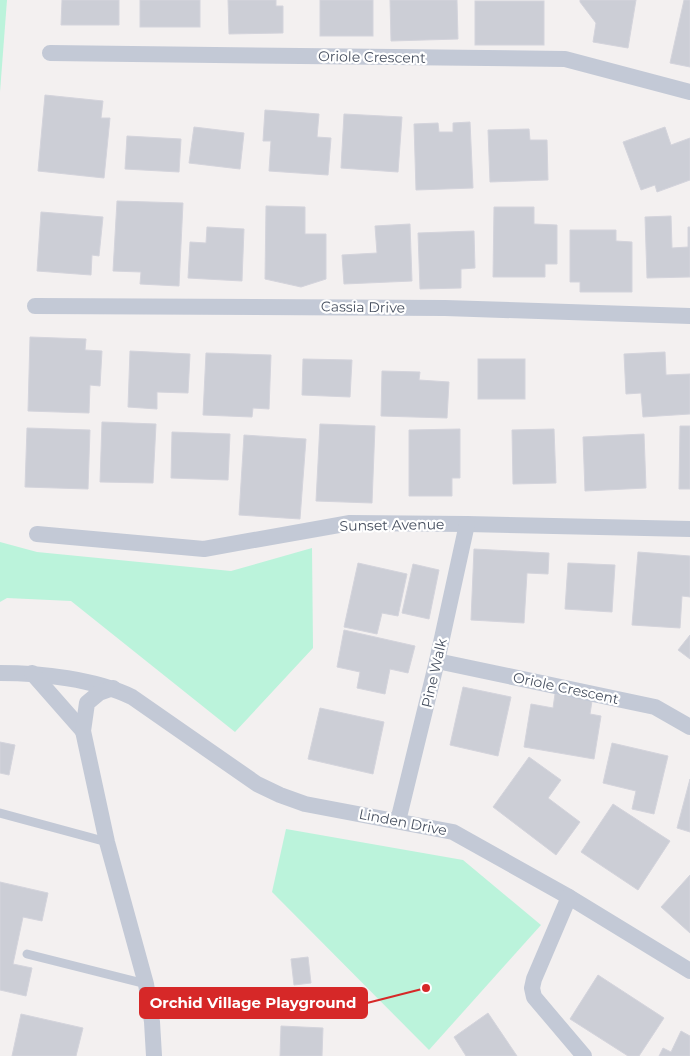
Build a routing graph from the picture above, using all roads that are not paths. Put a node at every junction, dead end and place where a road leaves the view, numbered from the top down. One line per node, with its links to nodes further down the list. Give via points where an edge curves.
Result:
1 (50, 54): 2 (street, Oriole Crescent, via 565,59)
2 (690, 92)
3 (36, 306): 4 (street, Cassia Drive, via 445,308)
4 (690, 316)
5 (467, 524): 6 (street, Sunset Avenue); 7 (street, Sunset Avenue, via 350,523 204,549); 8 (street, Pine Walk)
6 (690, 529)
7 (37, 534)
8 (437, 661): 12 (street, Oriole Crescent, via 655,708); 15 (street, Pine Walk)
9 (0, 673): 10 (street, Linden Drive)
10 (32, 673): 11 (street, Linden Drive); 13 (street)
11 (113, 688): 13 (street, via 99,693 88,704); 15 (street, Linden Drive, via 132,697 257,784 280,795 305,804)
12 (690, 727)
13 (83, 731): 16 (street)
14 (0, 813): 16 (lane)
15 (398, 821): 17 (street, Linden Drive, via 454,832)
16 (107, 842): 20 (street)
17 (569, 897): 19 (street, Linden Drive); 22 (street, via 532,988 534,997)
18 (27, 954): 20 (lane)
19 (690, 971)
20 (146, 984): 21 (street)
21 (154, 1056)
22 (584, 1056)

